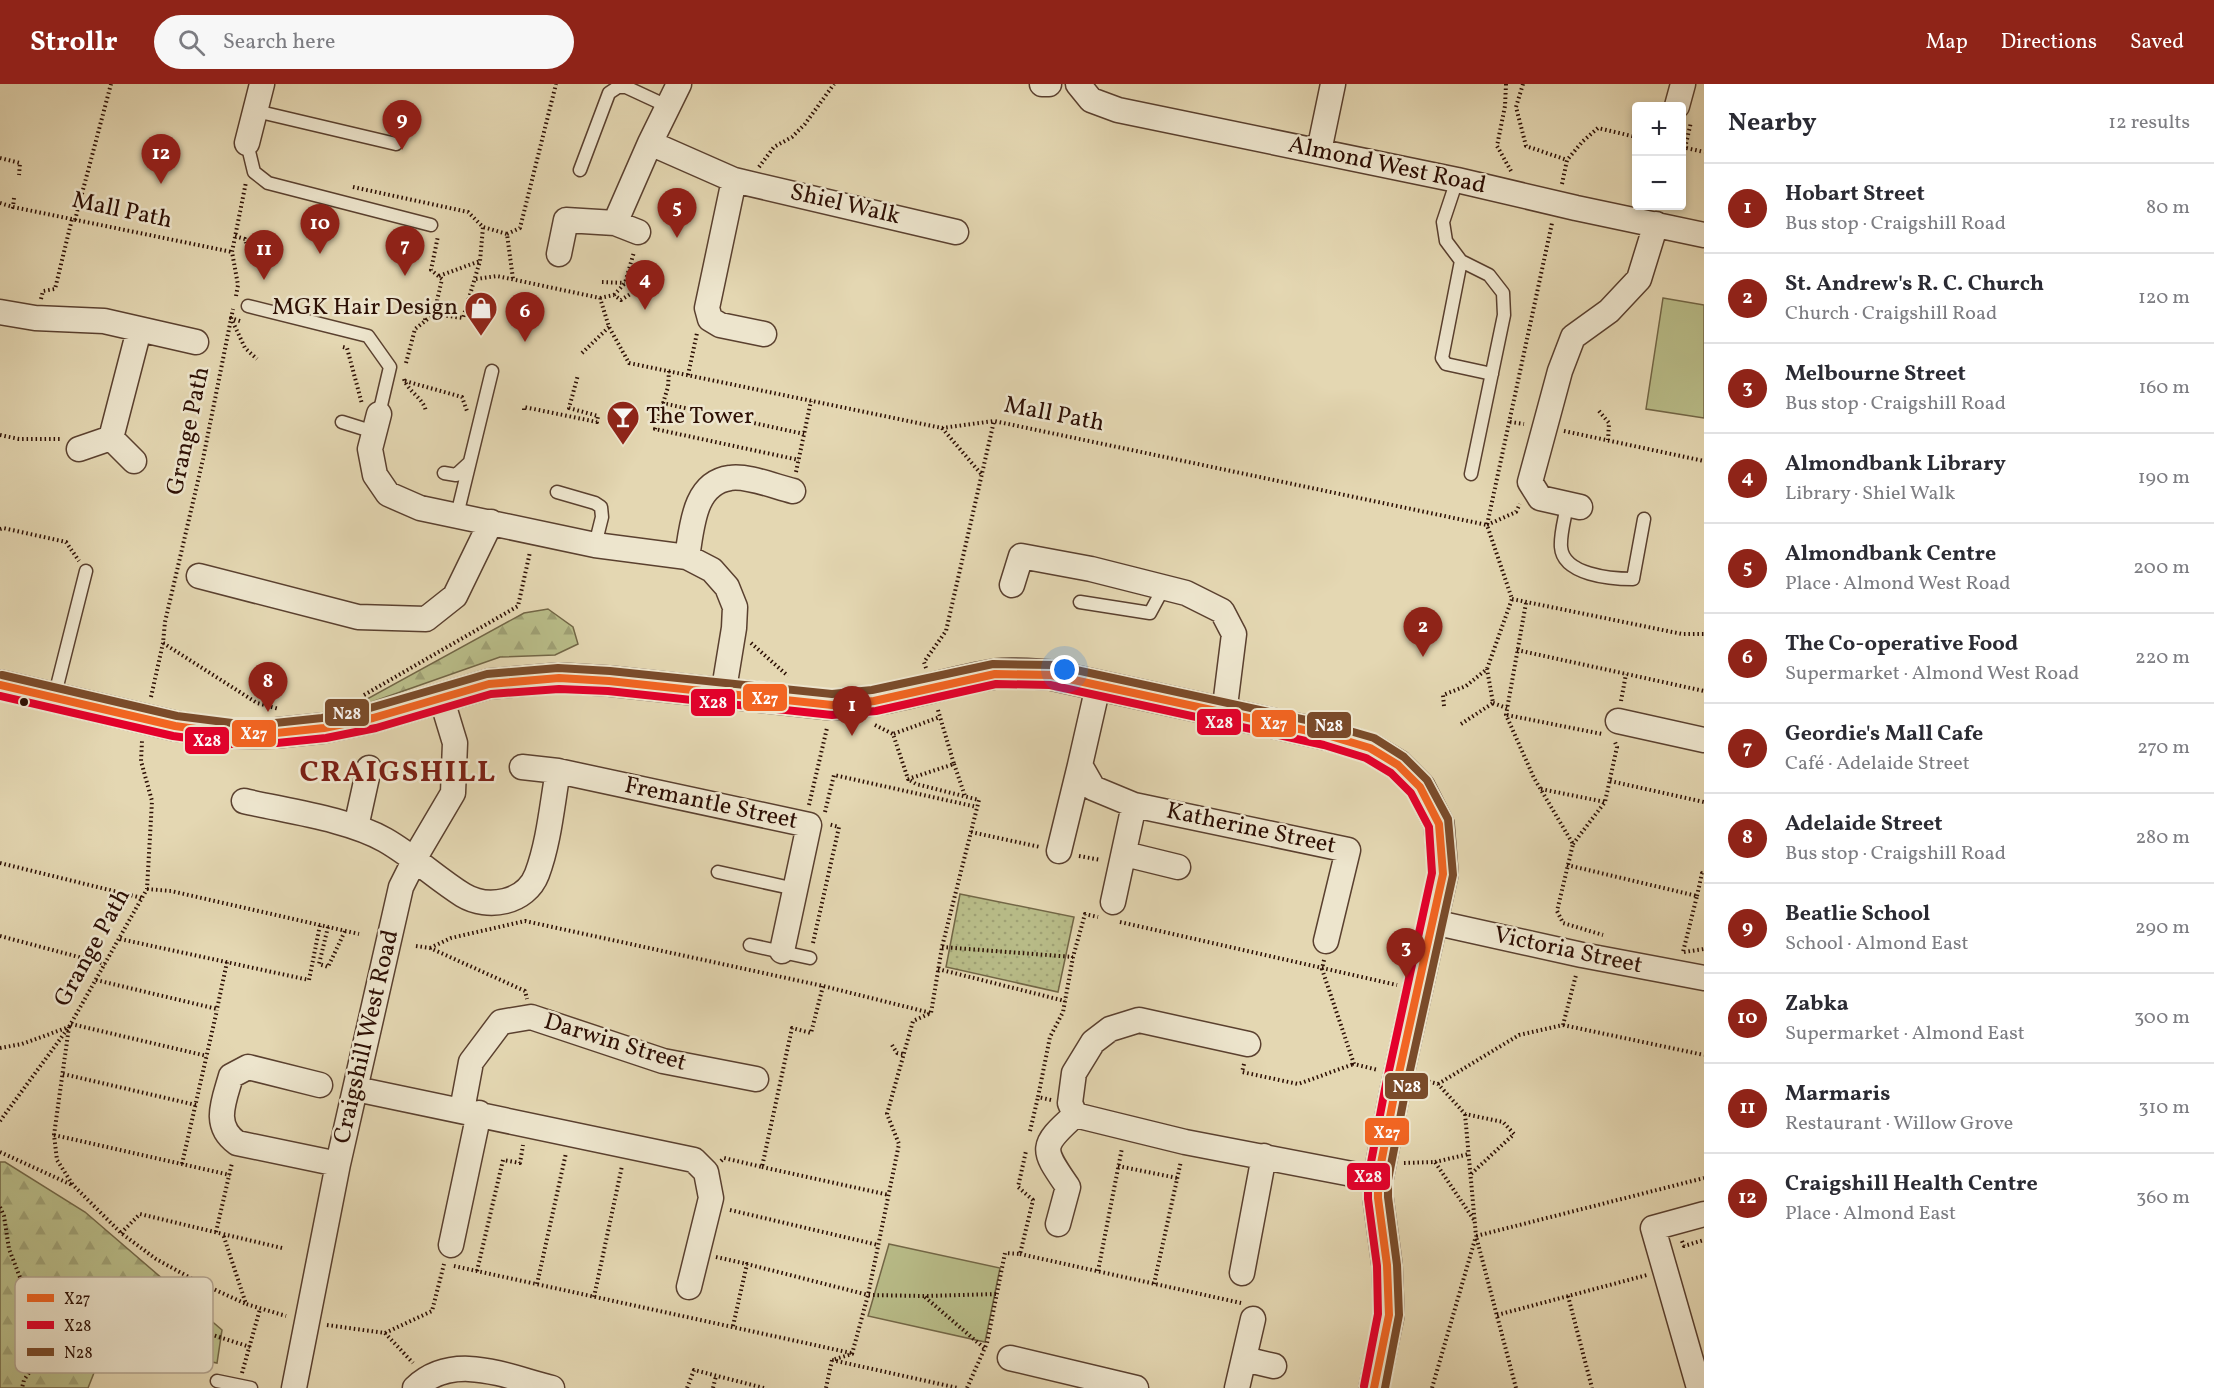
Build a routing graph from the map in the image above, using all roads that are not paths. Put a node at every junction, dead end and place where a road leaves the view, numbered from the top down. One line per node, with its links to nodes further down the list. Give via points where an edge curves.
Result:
1 (262, 84): 10 (street)
2 (679, 84): 9 (street)
3 (1042, 84): 4 (street)
4 (1049, 84)
5 (1078, 84): 14 (street, Almond West Road, via 1091,100 1118,110)
6 (1333, 84): 14 (street)
7 (1683, 84): 8 (street)
8 (1670, 102)
9 (667, 106): 12 (street); 15 (lane, via 626,87 609,93)
10 (256, 111): 11 (street); 13 (lane)
11 (247, 143): 18 (lane, via 255,172 268,183)
12 (650, 143): 17 (street, Shiel Walk); 19 (street)
13 (396, 144)
14 (1319, 151): 16 (street, Almond West Road)
15 (580, 170)
16 (1457, 180): 20 (street, Almond West Road); 25 (lane, via 1443,222 1446,241)
17 (742, 182): 22 (street, Shiel Walk); 29 (street, via 706,308 710,319 720,325)
18 (435, 223)
19 (615, 223): 21 (street); 24 (street, via 566,220)
20 (1656, 224): 23 (street, Almond West Road); 43 (street, via 1639,279 1609,311 1573,337 1560,371 1530,482 1540,498)
21 (638, 232)
22 (956, 232)
23 (1704, 235)
24 (560, 254)
25 (1461, 261): 32 (lane, via 1489,275 1503,293 1504,315); 32 (lane, via 1442,358 1446,364)
26 (248, 306): 34 (lane, via 368,336 390,367)
27 (0, 312): 28 (street, via 104,321)
28 (139, 330): 30 (street); 35 (street)
29 (764, 334)
30 (196, 342)
31 (492, 371): 38 (lane)
32 (1492, 374): 40 (lane)
33 (342, 422): 34 (lane)
34 (376, 423): 44 (street, via 370,449 375,475 388,494 420,508)
35 (111, 438): 36 (street); 37 (street)
36 (79, 449)
37 (134, 461)
38 (469, 463): 39 (lane, via 456,475); 44 (lane)
39 (444, 472)
40 (1471, 474)
41 (793, 491): 48 (street, via 744,479 713,483 698,505)
42 (557, 492): 47 (lane, via 601,507)
43 (1574, 506): 45 (lane, via 1561,548 1566,562 1578,571 1620,579 1633,579)
44 (457, 515): 46 (street)
45 (1644, 519)
46 (491, 522): 47 (street); 50 (street, via 454,596 426,619 358,617)
47 (595, 545): 48 (street)
48 (687, 557): 56 (street, via 712,570 727,587 735,607)
49 (86, 571): 58 (lane)
50 (199, 576)
51 (1012, 585): 52 (street, via 1021,556)
52 (1164, 587): 53 (lane, via 1150,613); 59 (street, via 1222,611 1234,634)
53 (1080, 602)
54 (0, 685): 58 (street)
55 (1098, 686): 56 (street, via 1051,675 1020,673 996,674 861,704); 59 (street); 62 (street)
56 (723, 695): 57 (street, via 559,678 489,684)
57 (441, 697): 58 (street, via 324,728 231,734 175,726); 71 (street, Craigshill West Road, via 455,743 453,793)
58 (54, 698)
59 (1224, 714): 76 (street, via 1328,735 1370,748 1398,765 1420,788 1439,824 1443,874)
60 (1618, 721): 61 (street)
61 (1704, 740)
62 (1080, 765): 67 (street, Katherine Street, via 1093,788); 69 (street)
63 (522, 767): 65 (street, Fremantle Street)
64 (369, 768): 68 (street)
65 (558, 771): 71 (street, via 536,876 522,894 500,903 483,903 465,897); 74 (street, Fremantle Street, via 817,820 809,825)
66 (244, 801): 68 (street)
67 (1134, 805): 70 (street, Katherine Street); 77 (street, Katherine Street, via 1348,850)
68 (356, 827): 71 (street)
69 (1059, 851)
70 (1125, 855): 72 (street); 75 (street, Katherine Street)
71 (415, 859): 85 (street, Craigshill West Road, via 401,887)
72 (1178, 867)
73 (718, 872): 74 (lane)
74 (795, 889): 79 (street, Fremantle Street)
75 (1113, 915)
76 (1433, 922): 81 (street, Victoria Street); 90 (street)
77 (1326, 941)
78 (750, 945): 79 (lane)
79 (782, 951): 80 (lane)
80 (810, 958)
81 (1704, 978)
82 (1248, 1044): 86 (street, via 1139,1020 1110,1029 1093,1042 1074,1073)
83 (756, 1079): 87 (street, Darwin Street, via 663,1060 531,1017 501,1022 471,1062)
84 (320, 1084): 89 (street, via 248,1067 231,1076 220,1112 228,1136 237,1143)
85 (357, 1089): 87 (street); 89 (street, Craigshill West Road)
86 (1072, 1109): 88 (street, via 1185,1142); 92 (street, via 1048,1144 1048,1157 1068,1187)
87 (470, 1112): 93 (street, Darwin Street); 95 (street, via 694,1160 706,1172 711,1198)
88 (1264, 1156): 90 (street); 94 (street)
89 (338, 1164): 105 (street, Craigshill West Road)
90 (1379, 1171): 109 (street, via 1377,1198 1387,1265 1389,1315)
91 (1704, 1214): 100 (street, via 1653,1228)
92 (1058, 1224)
93 (451, 1245)
94 (1242, 1273)
95 (689, 1287)
96 (1253, 1319): 98 (street)
97 (1010, 1358): 101 (street)
98 (1244, 1359): 99 (street); 108 (street)
99 (1274, 1366)
100 (1700, 1375)
101 (1052, 1378): 107 (street)
102 (217, 1381): 104 (lane)
103 (421, 1383): 106 (street, via 452,1369 478,1368)
104 (251, 1388)
105 (294, 1388)
106 (552, 1388)
107 (1136, 1388)
108 (1237, 1388)
109 (1374, 1388)

